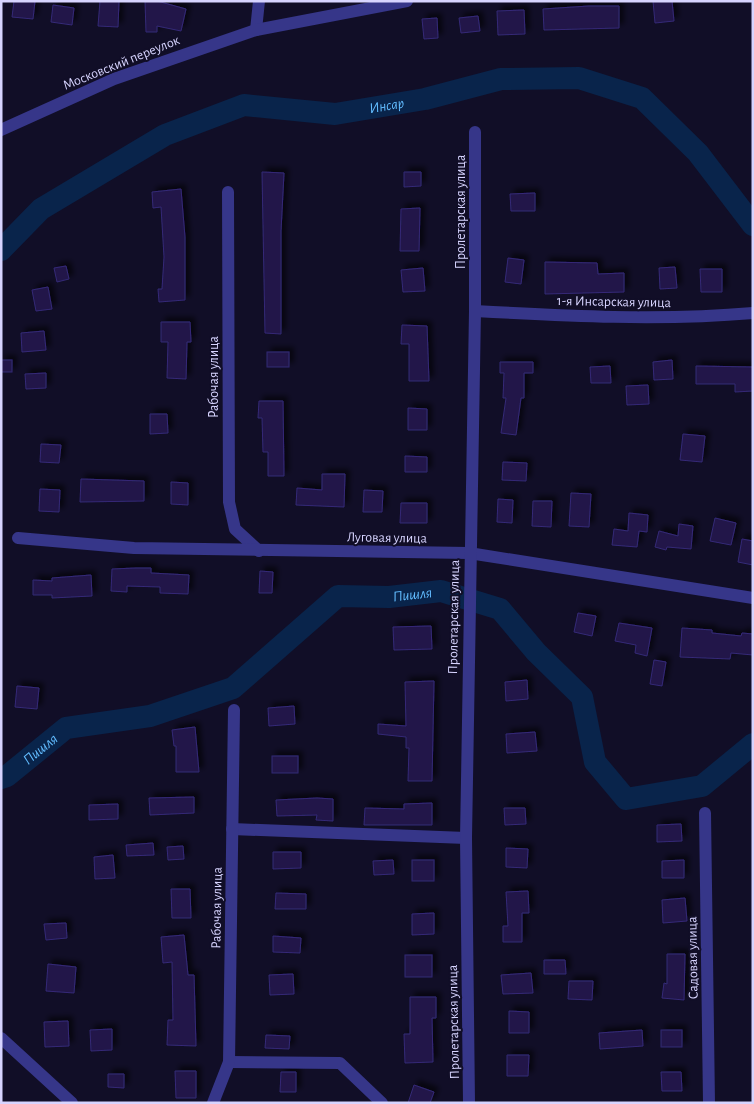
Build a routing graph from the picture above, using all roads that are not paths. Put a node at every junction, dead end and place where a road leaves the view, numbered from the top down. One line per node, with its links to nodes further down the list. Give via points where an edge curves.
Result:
1 (259, 1): 3 (street)
2 (400, 2): 3 (street, Московский переулок)
3 (256, 30): 4 (street, Московский переулок, via 114,79)
4 (1, 130)
5 (475, 132): 7 (street, Пролетарская улица)
6 (228, 192): 10 (street, Рабочая улица, via 228,502 235,529)
7 (474, 310): 8 (street, 1-я Инсарская улица, via 646,318); 11 (street, Пролетарская улица)
8 (753, 313)
9 (18, 538): 10 (street, Луговая улица, via 134,548)
10 (259, 551): 11 (street, Луговая улица)
11 (469, 553): 12 (street, Луговая улица); 16 (street, Пролетарская улица)
12 (753, 598)
13 (234, 710): 15 (street, Рабочая улица)
14 (705, 813): 23 (street, Садовая улица)
15 (232, 829): 16 (street); 18 (street, Рабочая улица)
16 (466, 838): 22 (street, Пролетарская улица)
17 (1, 1038): 19 (street)
18 (228, 1062): 20 (street, Рабочая улица); 21 (street, via 340,1063)
19 (72, 1103)
20 (213, 1103)
21 (382, 1103)
22 (469, 1103)
23 (709, 1103)

